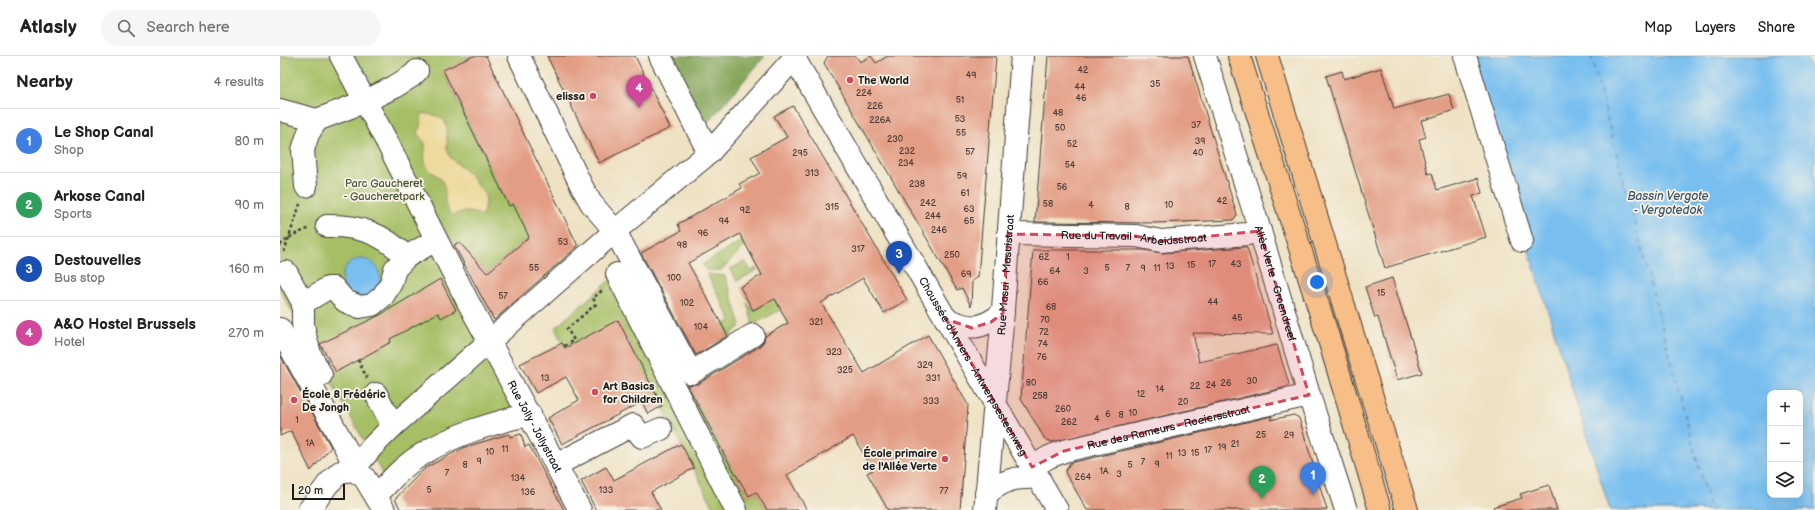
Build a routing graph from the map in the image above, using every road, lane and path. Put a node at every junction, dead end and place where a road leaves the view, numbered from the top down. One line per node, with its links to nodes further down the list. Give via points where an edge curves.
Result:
1 (341, 56): 11 (street, Rue Jolly - Jollystraat)
2 (519, 56): 18 (street, via 581,185 591,203)
3 (660, 56): 14 (street)
4 (1022, 56): 20 (street, Rue Masui - Masuistraat)
5 (1205, 56): 19 (street, Allée Verte - Groendreef)
6 (1239, 56): 52 (main road)
7 (1268, 56): 53 (main road)
8 (1465, 56): 23 (street)
9 (795, 57): 14 (street); 31 (street, Chaussée d'Anvers - Antwerpsesteenweg)
10 (417, 71): 11 (street, via 403,82)
11 (366, 101): 13 (street); 22 (street, Rue Jolly - Jollystraat)
12 (280, 110): 13 (street)
13 (314, 116): 15 (street, via 303,150)
14 (708, 154): 18 (street)
15 (306, 186)
16 (296, 219): 21 (path)
17 (327, 226): 25 (street, via 364,229 396,246)
18 (615, 231): 33 (street, via 691,372); 34 (street)
19 (1260, 231): 20 (street, Rue du Travail - Arbeidsstraat, via 1161,241 1136,236); 37 (street, Allée Verte - Groendreef)
20 (1008, 234): 30 (street, Rue Masui - Masuistraat)
21 (289, 238): 24 (path); 26 (path)
22 (436, 240): 25 (street); 34 (street, Rue Jolly - Jollystraat)
23 (1522, 241)
24 (280, 245)
25 (406, 257): 29 (street, via 395,269 384,296 372,305 360,307 345,301 334,288 328,288)
26 (284, 265): 29 (street)
27 (617, 274): 49 (street)
28 (602, 291): 35 (path, via 594,298 596,304 567,329 574,340)
29 (303, 303): 42 (street, via 303,324 310,354)
30 (1003, 313): 31 (street, via 978,327 966,327); 38 (street, Rue Masui - Masuistraat)
31 (946, 319): 38 (street, Chaussée d'Anvers - Antwerpsesteenweg)
32 (280, 329): 42 (street, via 349,454)
33 (753, 335)
34 (490, 342): 39 (street, Rue Jolly - Jollystraat); 40 (street)
35 (564, 346)
36 (376, 394): 40 (street)
37 (1309, 395): 44 (street, Rue des Rameurs - Roeiersstraat, via 1064,451 1049,457); 51 (street, Allée Verte - Groendreef)
38 (995, 405): 44 (street, Chaussée d'Anvers - Antwerpsesteenweg); 45 (street, Rue Masui - Masuistraat)
39 (530, 414): 43 (street, Rue Jolly - Jollystraat); 46 (street, via 493,423 421,455 395,476)
40 (393, 426): 42 (street)
41 (661, 429): 43 (street, via 642,437 633,425)
42 (358, 463): 46 (street); 47 (street, via 340,472)
43 (556, 465): 48 (street, Rue Jolly - Jollystraat)
44 (1035, 473): 45 (street, Rue Masui - Masuistraat, via 1001,482); 50 (street, Chaussée d'Anvers - Antwerpsesteenweg)
45 (986, 502)
46 (380, 503)
47 (309, 510)
48 (580, 510)
49 (736, 510)
50 (1057, 510)
51 (1346, 510)
52 (1380, 510)
53 (1407, 510)

